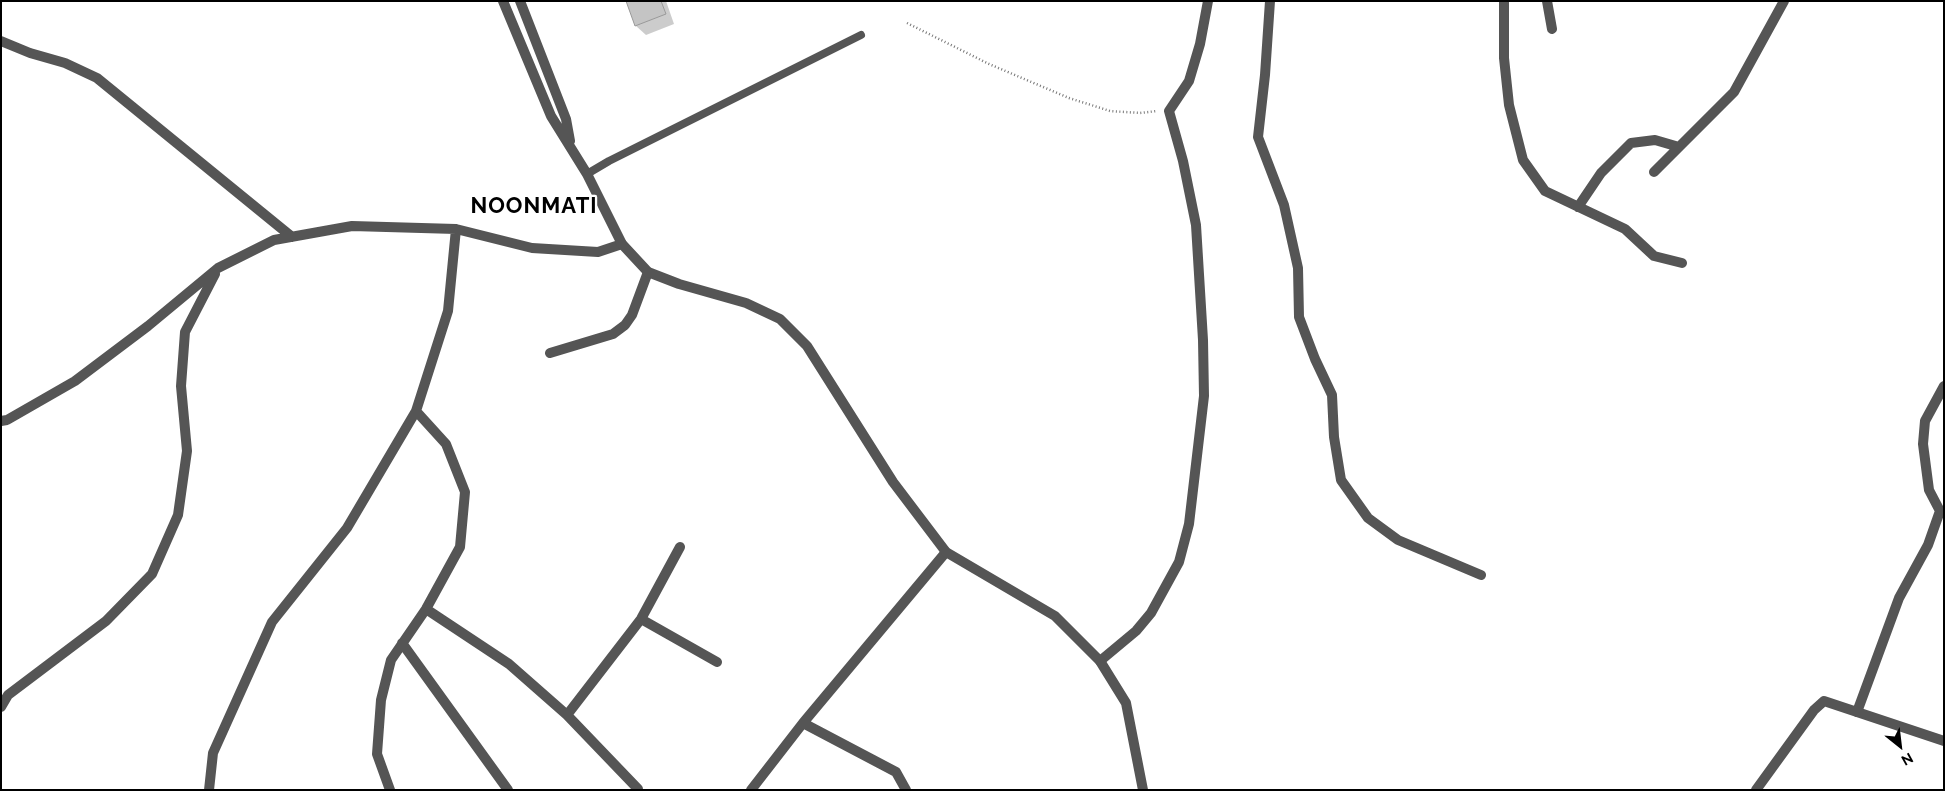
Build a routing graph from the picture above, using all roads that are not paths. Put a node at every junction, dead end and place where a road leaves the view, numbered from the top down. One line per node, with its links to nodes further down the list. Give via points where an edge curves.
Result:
1 (503, 1): 12 (street, via 551,116)
2 (520, 1): 12 (street, via 566,118)
3 (1208, 1): 32 (street, via 1189,81 1169,111 1196,225 1203,340 1204,396 1189,524 1179,562 1151,613 1136,631)
4 (1270, 1): 28 (street, via 1258,137 1284,205 1298,268 1299,317 1332,395 1341,480 1368,518 1398,540)
5 (1504, 1): 15 (street, via 1508,96 1523,160 1545,191)
6 (1547, 1): 8 (street)
7 (1783, 2): 11 (street, via 1734,92)
8 (1552, 29)
9 (861, 35): 14 (lane)
10 (1, 41): 17 (street, via 98,78)
11 (1680, 147): 13 (street); 15 (street, via 1655,140 1631,143 1601,173)
12 (571, 148): 14 (street)
13 (1654, 172)
14 (587, 174): 18 (street)
15 (1578, 207): 19 (street, via 1625,230 1654,256)
16 (456, 229): 17 (street, via 352,226); 18 (street, via 532,248 598,252); 24 (street, via 448,311)
17 (292, 237): 20 (street, via 274,240)
18 (622, 244): 21 (street)
19 (1682, 263)
20 (218, 268): 25 (street, via 75,381); 34 (street, via 185,332 182,386 187,450 178,515 152,574 106,622 8,695)
21 (648, 272): 22 (street, via 625,325 613,334); 27 (street, via 746,303 780,319 807,346 893,482)
22 (550, 353)
23 (1944, 386): 35 (street, via 1925,421 1923,444 1929,490 1940,511 1928,545 1899,598)
24 (416, 411): 29 (street, via 446,444 465,492 460,547); 40 (street, via 347,528 272,622 213,754)
25 (1, 421)
26 (680, 547): 30 (street)
27 (946, 552): 32 (street, via 1055,616); 37 (street)
28 (1481, 575)
29 (426, 609): 31 (street); 36 (street, via 509,664)
30 (641, 618): 33 (street); 36 (street)
31 (402, 644): 41 (street, via 391,660 381,700 377,754); 42 (street)
32 (1100, 661): 45 (street, via 1126,703)
33 (717, 662)
34 (1, 708)
35 (1857, 712): 38 (street); 46 (street, via 1824,701)
36 (567, 715): 39 (street)
37 (803, 723): 43 (street); 44 (street, via 896,772)
38 (1944, 741)
39 (638, 789)
40 (209, 790)
41 (390, 790)
42 (508, 790)
43 (751, 790)
44 (906, 790)
45 (1143, 790)
46 (1756, 790)

